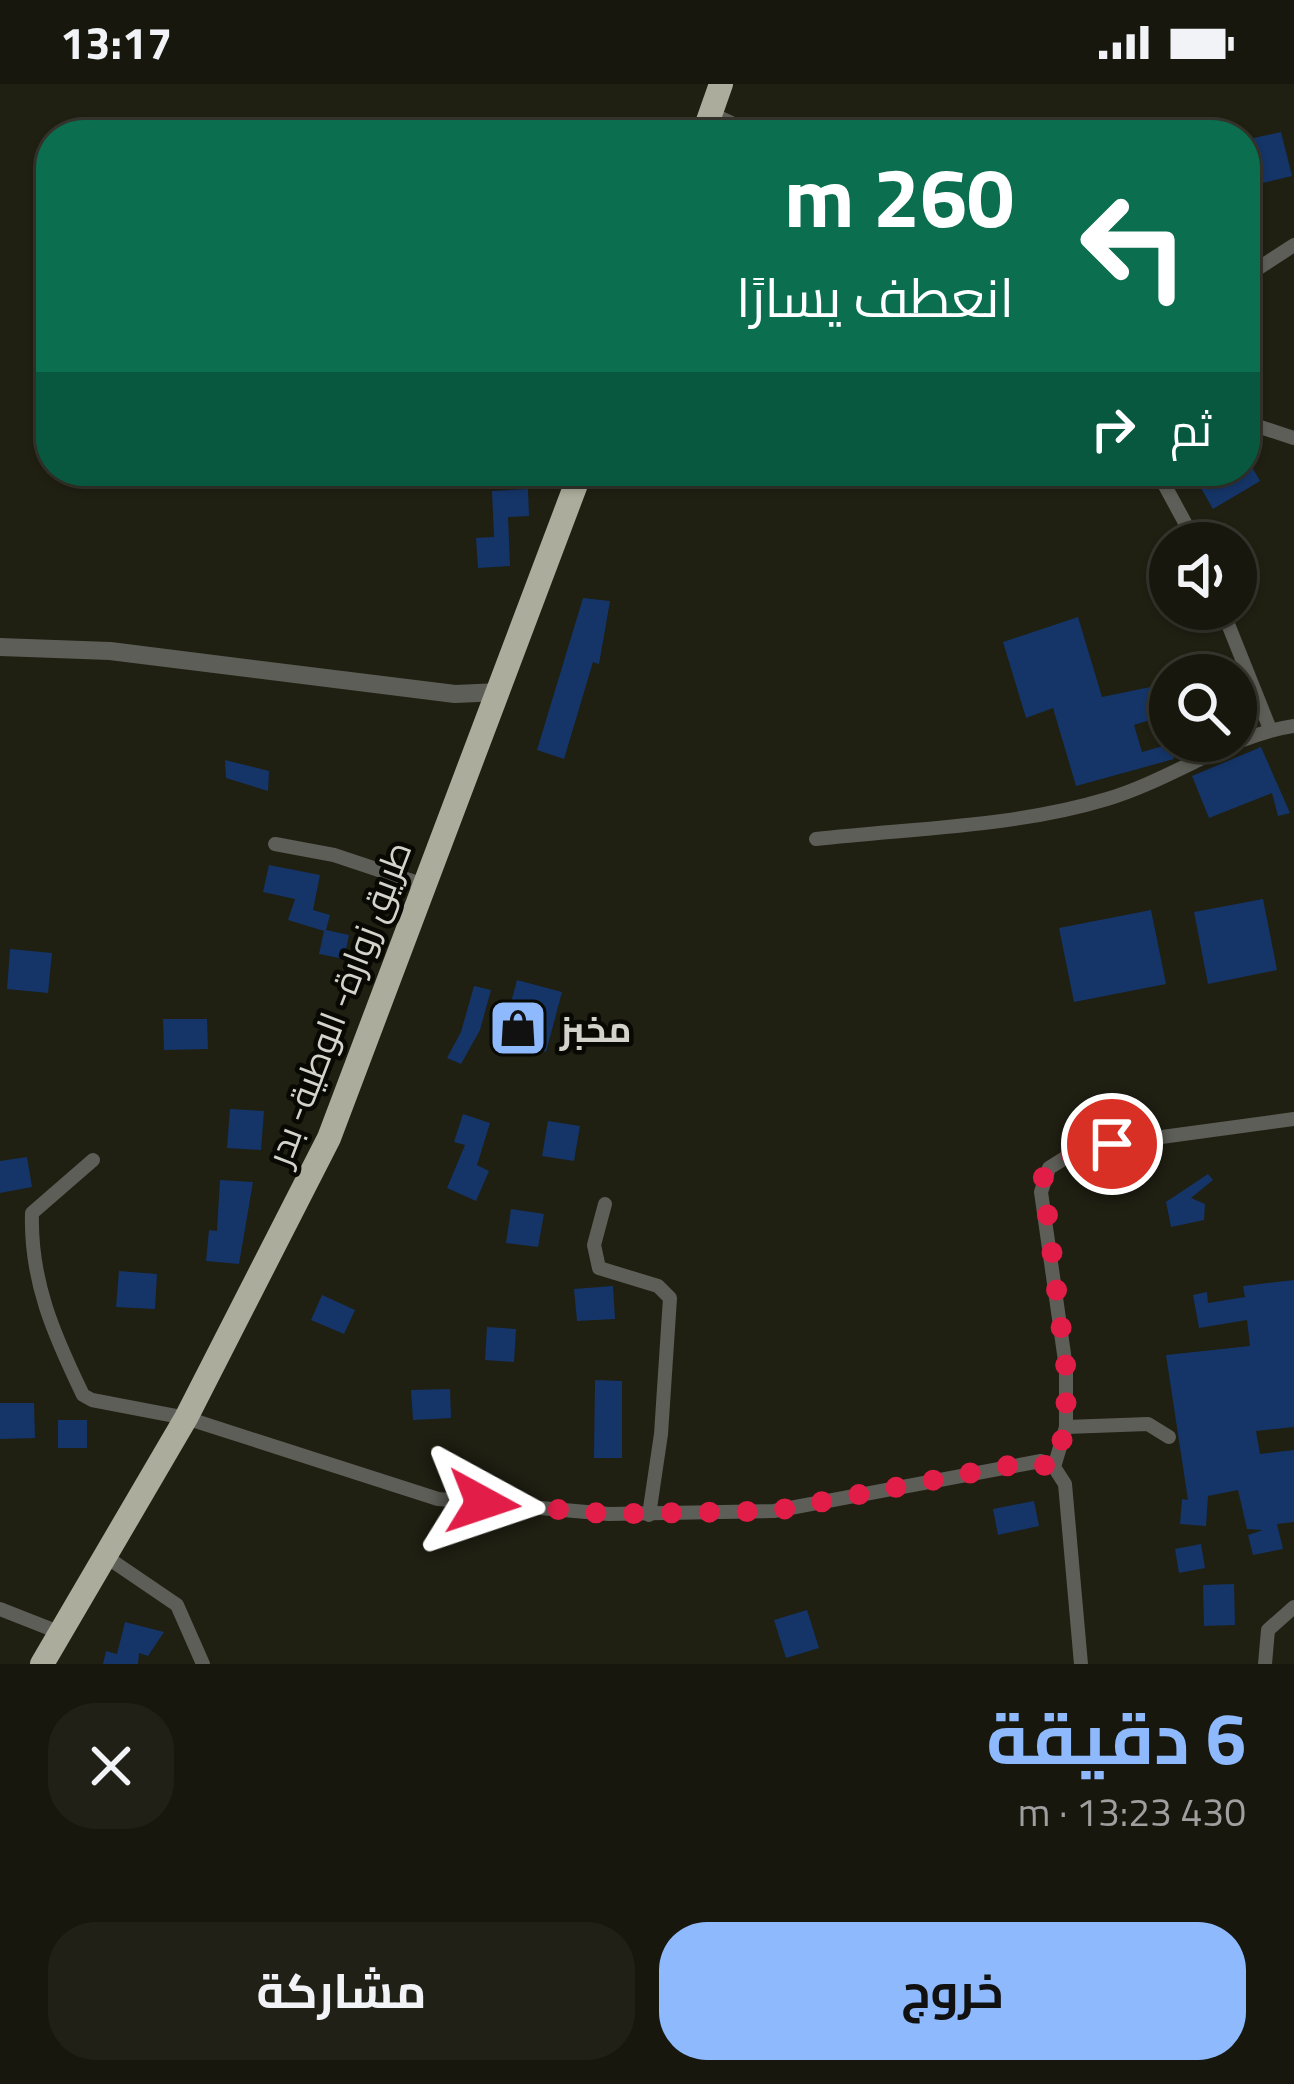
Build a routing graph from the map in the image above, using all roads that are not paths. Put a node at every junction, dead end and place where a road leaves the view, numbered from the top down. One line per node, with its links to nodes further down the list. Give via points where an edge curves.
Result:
1 (721, 84): 2 (highway)
2 (708, 120)
3 (1294, 245): 4 (street)
4 (1260, 267)
5 (1260, 427): 6 (street)
6 (1294, 438)
7 (576, 486): 12 (highway, طريق زوارة- الوطية- بدر)
8 (1165, 486): 9 (street)
9 (1185, 522)
10 (1230, 630): 14 (street)
11 (0, 646): 12 (street, via 91,649 455,694)
12 (500, 692): 17 (highway, طريق زوارة- الوطية- بدر)
13 (1294, 726): 14 (street)
14 (1270, 729): 15 (street, via 1079,807)
15 (816, 839)
16 (275, 844): 17 (street, via 334,854)
17 (424, 885): 21 (highway, طريق زوارة- الوطية- بدر, via 329,1138)
18 (1294, 1119): 22 (street, via 1081,1148 1049,1168 1041,1192 1066,1368)
19 (93, 1160): 21 (street, via 32,1213 36,1282 56,1338 92,1400)
20 (605, 1204): 25 (street, via 594,1245 599,1268 658,1286 670,1298)
21 (186, 1418): 25 (street, via 438,1499); 26 (highway, طريق زوارة- الوطية- بدر)
22 (1066, 1427): 23 (street, via 1148,1424); 24 (street)
23 (1168, 1437)
24 (1054, 1467): 25 (street, via 1027,1462 774,1511); 32 (street, via 1068,1499)
25 (649, 1515)
26 (105, 1556): 29 (highway, طريق زوارة- الوطية- بدر); 31 (street, via 177,1605)
27 (1294, 1607): 33 (street, via 1268,1630)
28 (0, 1609): 29 (street)
29 (61, 1633): 30 (highway, طريق زوارة- الوطية- بدر)
30 (42, 1664)
31 (203, 1664)
32 (1082, 1664)
33 (1265, 1664)

